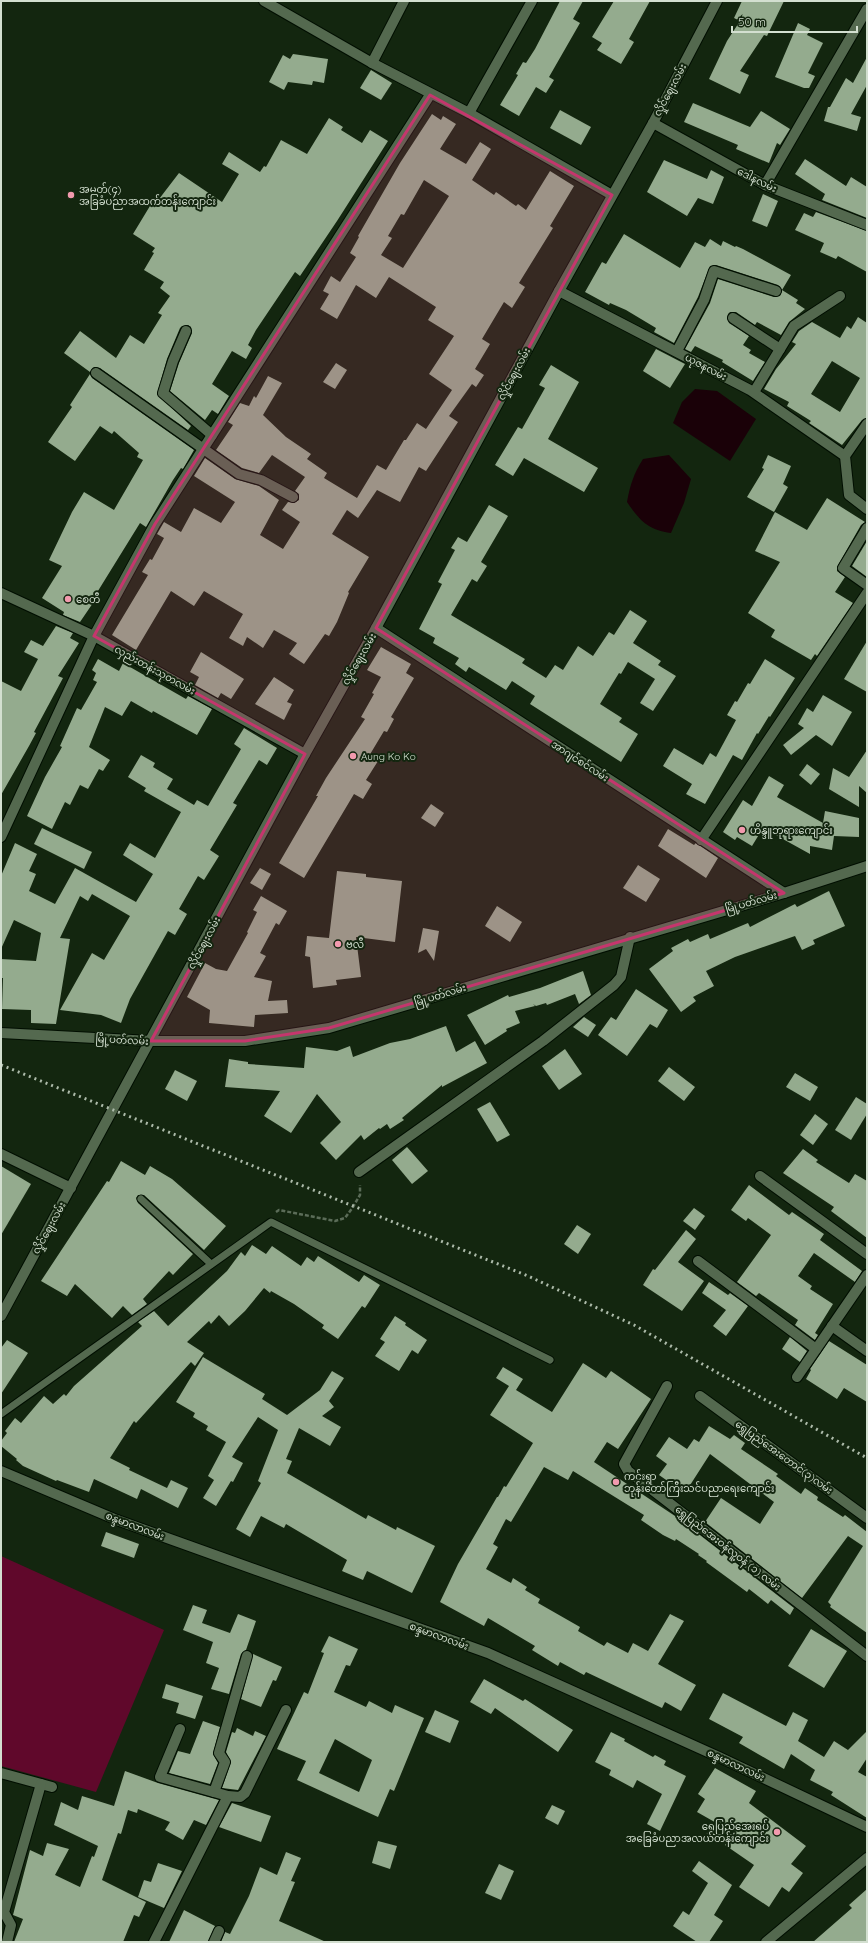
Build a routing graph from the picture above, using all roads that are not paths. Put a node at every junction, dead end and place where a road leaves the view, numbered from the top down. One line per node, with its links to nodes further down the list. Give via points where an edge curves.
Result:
1 (404, 1): 6 (street)
2 (532, 1): 8 (street)
3 (717, 1): 9 (street, လှိုင်ဈေးလမ်း)
4 (263, 2): 6 (street)
5 (867, 9): 10 (street)
6 (372, 63): 7 (street)
7 (430, 95): 8 (street); 23 (street)
8 (469, 114): 11 (street)
9 (652, 123): 10 (street, ဒေါနလမ်း); 11 (street, လှိုင်ဈေးလမ်း)
10 (765, 185): 12 (street, ဒေါနလမ်း)
11 (612, 195): 13 (street, လှိုင်ဈေးလမ်း)
12 (867, 225)
13 (559, 291): 19 (street, ယုဇနလမ်း); 32 (street, လှိုင်ဈေးလမ်း)
14 (776, 291): 19 (street, via 714,271 704,300)
15 (840, 296): 18 (street, via 794,326)
16 (733, 318): 18 (street)
17 (186, 332): 23 (street, via 163,392)
18 (780, 349): 21 (street)
19 (677, 351): 21 (street, ယုဇနလမ်း)
20 (96, 373): 24 (street)
21 (754, 392): 25 (street, ယုဇနလမ်း)
22 (867, 424): 25 (street)
23 (212, 435): 24 (street)
24 (203, 449): 26 (street, via 239,474 261,480); 33 (street, via 156,524)
25 (845, 456): 27 (street, via 849,495)
26 (293, 497)
27 (867, 509)
28 (867, 528): 29 (street, via 843,568)
29 (867, 585)
30 (867, 593): 36 (street)
31 (1, 594): 33 (street, လှည်းတန်းသုတလမ်း)
32 (376, 628): 34 (street, လှိုင်ဈေးလမ်း); 36 (street, အာဂျင်စင်လမ်း)
33 (94, 636): 34 (street, လှည်းတန်းသုတလမ်း); 35 (street)
34 (305, 754): 41 (street, လှိုင်ဈေးလမ်း)
35 (1, 837)
36 (701, 840): 38 (street, အာဂျင်စင်လမ်း)
37 (867, 866): 38 (street, မြို့ပတ်လမ်း)
38 (784, 893): 39 (street, မြို့ပတ်လမ်း)
39 (630, 937): 41 (street, မြို့ပတ်လမ်း, via 329,1028 245,1041); 43 (street, via 621,977 614,985 543,1041)
40 (1, 1033): 41 (street, မြို့ပတ်လမ်း)
41 (151, 1041): 45 (street, လှိုင်ဈေးလမ်း)
42 (1, 1154): 45 (street)
43 (359, 1172)
44 (760, 1176): 47 (street)
45 (71, 1188): 51 (street, လှိုင်ဈေးလမ်း)
46 (141, 1199): 49 (lane)
47 (867, 1254)
48 (698, 1261): 53 (street)
49 (211, 1264): 55 (lane, via 271,1222); 59 (lane)
50 (867, 1275): 52 (street)
51 (1, 1316)
52 (832, 1326): 53 (street); 54 (street)
53 (816, 1349): 56 (street)
54 (867, 1351)
55 (550, 1360)
56 (797, 1377)
57 (667, 1386): 63 (street, ရွှေပြည်အေးဝန်လူ့ဝန် (၁) လမ်း, via 624,1464 628,1471)
58 (700, 1396): 61 (street, ရွှေပြည်အေးတောင်(၃)လမ်း)
59 (1, 1414)
60 (1, 1471): 71 (street, စန္ဒမာလာလမ်း, via 117,1520 488,1653)
61 (867, 1518)
62 (247, 1656): 69 (street, via 218,1753 225,1762)
63 (867, 1656)
64 (286, 1710): 70 (street, via 245,1793 240,1797)
65 (180, 1729): 69 (street, via 160,1777)
66 (1, 1773): 67 (street)
67 (42, 1784): 68 (street); 74 (street, via 4,1912 11,1925)
68 (52, 1786)
69 (214, 1792): 70 (street)
70 (228, 1796): 75 (street)
71 (867, 1827)
72 (867, 1858): 77 (street)
73 (219, 1931): 76 (street)
74 (7, 1942)
75 (154, 1942)
76 (214, 1942)
77 (766, 1942)

